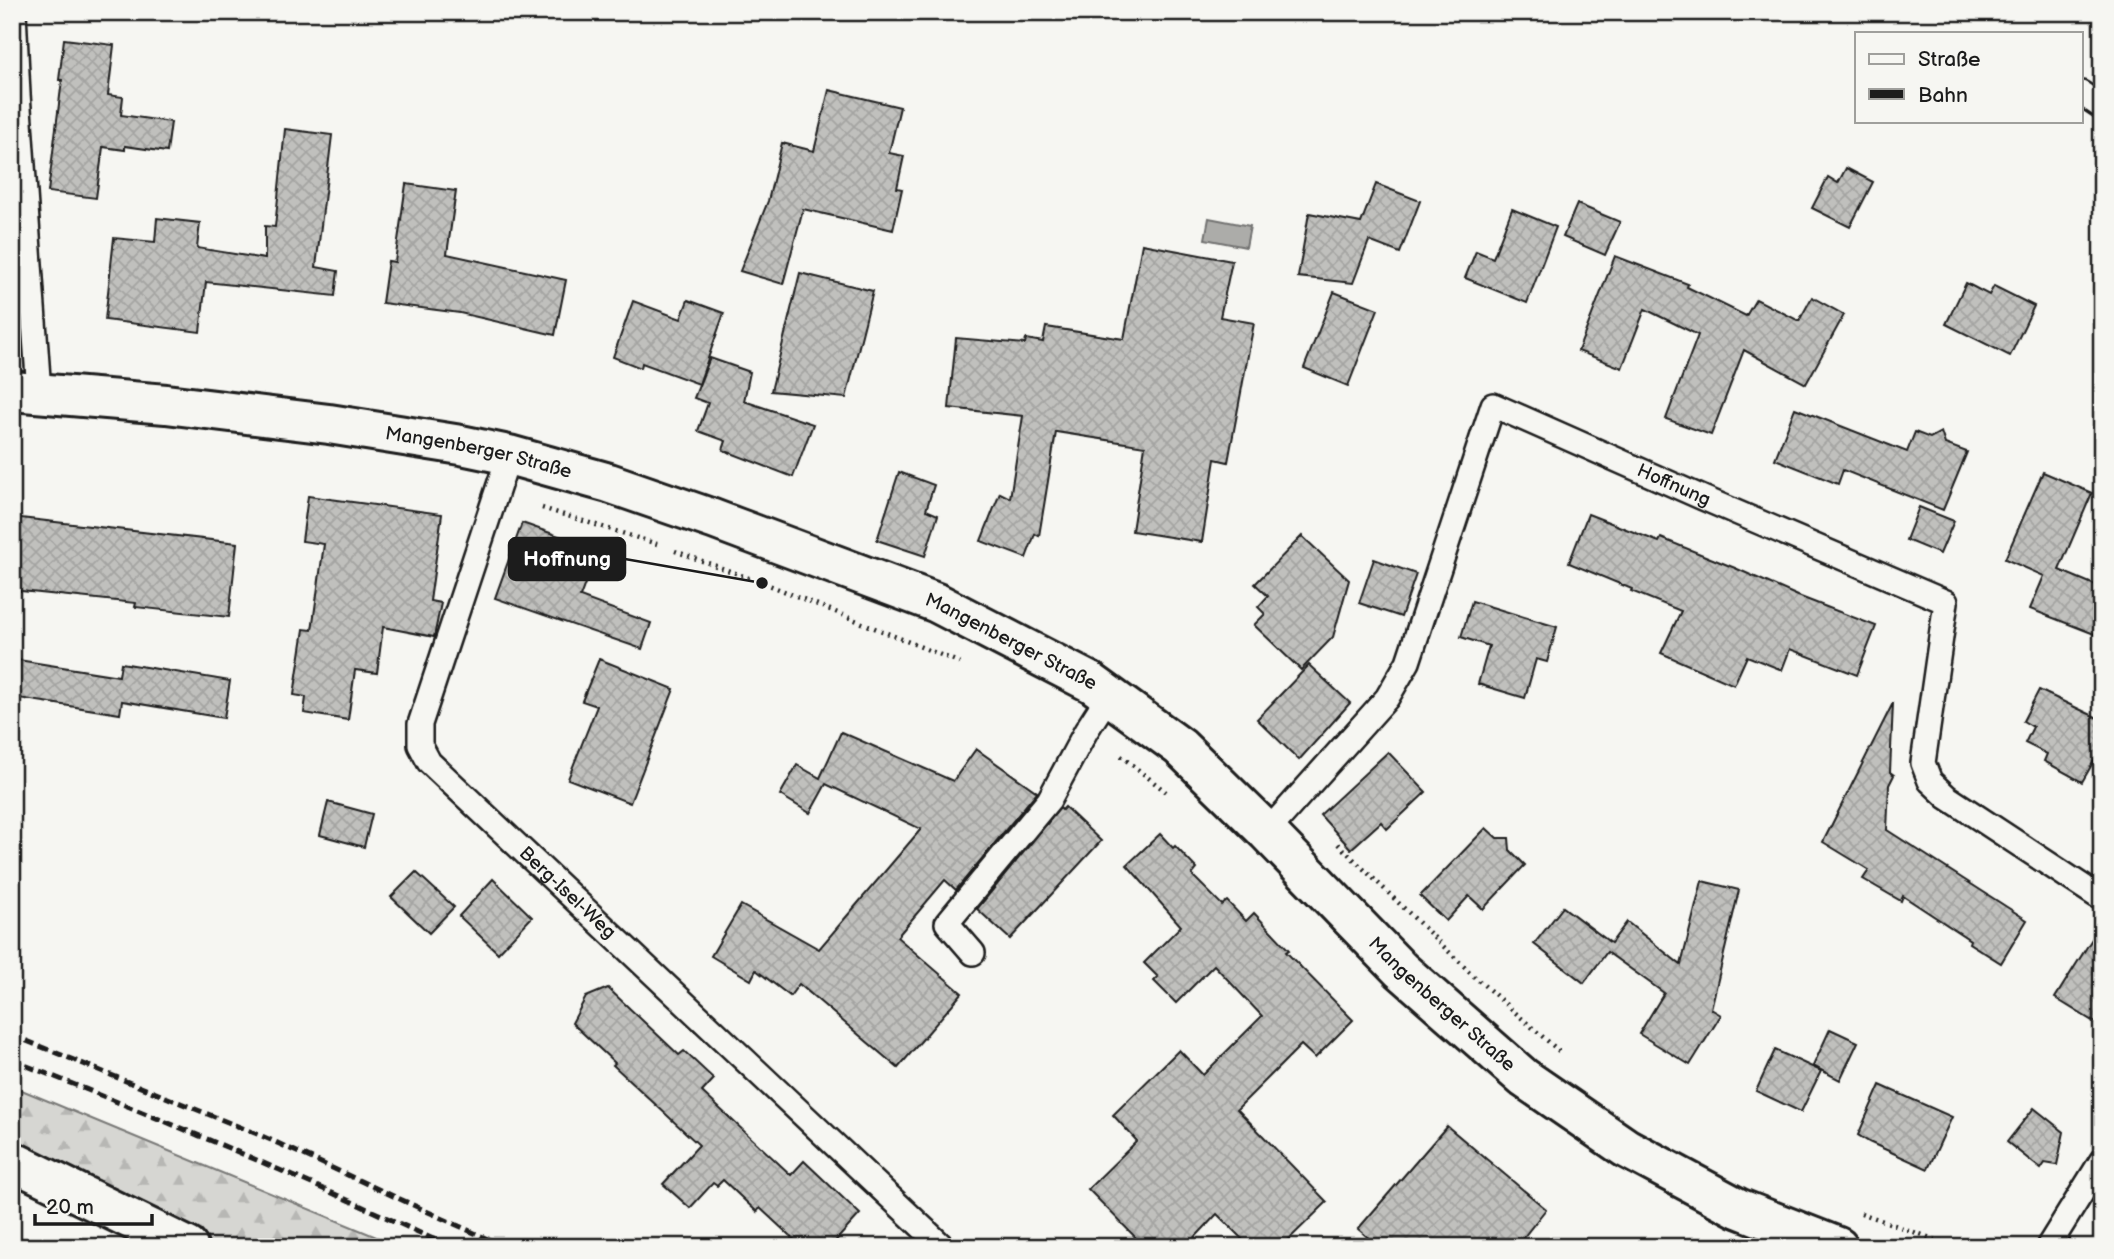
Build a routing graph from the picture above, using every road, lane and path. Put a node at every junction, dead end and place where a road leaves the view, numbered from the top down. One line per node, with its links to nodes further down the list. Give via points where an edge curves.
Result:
1 (14, 12): 4 (lane)
2 (2082, 94): 3 (lane)
3 (2102, 107)
4 (26, 391): 5 (main road, Mangenberger Straße, via 317,423)
5 (509, 455): 6 (lane, Berg-Isel-Weg); 12 (main road, Mangenberger Straße, via 609,483 937,603)
6 (496, 494): 7 (path); 24 (lane, Berg-Isel-Weg, via 420,724 420,745 429,762)
7 (662, 546)
8 (674, 551): 9 (path)
9 (750, 578)
10 (762, 583): 11 (path)
11 (968, 666)
12 (1109, 695): 13 (lane); 16 (main road, Mangenberger Straße, via 1180,747)
13 (1086, 731): 14 (path); 18 (lane, via 1049,800 947,923)
14 (1171, 796)
15 (1294, 802): 16 (lane, Hoffnung); 17 (lane, Hoffnung, via 1387,698 1408,662 1493,405 1946,602 1923,763 1930,781 1947,797); 19 (path, via 1477,979)
16 (1267, 832): 25 (main road, Mangenberger Straße, via 1401,970 1524,1078 1623,1147 1727,1202)
17 (2102, 899)
18 (974, 953)
19 (1560, 1052)
20 (2102, 1160): 27 (lane)
21 (12, 1161): 23 (main road)
22 (1854, 1210): 26 (path)
23 (188, 1247)
24 (943, 1247)
25 (1838, 1247)
26 (1956, 1247)
27 (2048, 1247)

